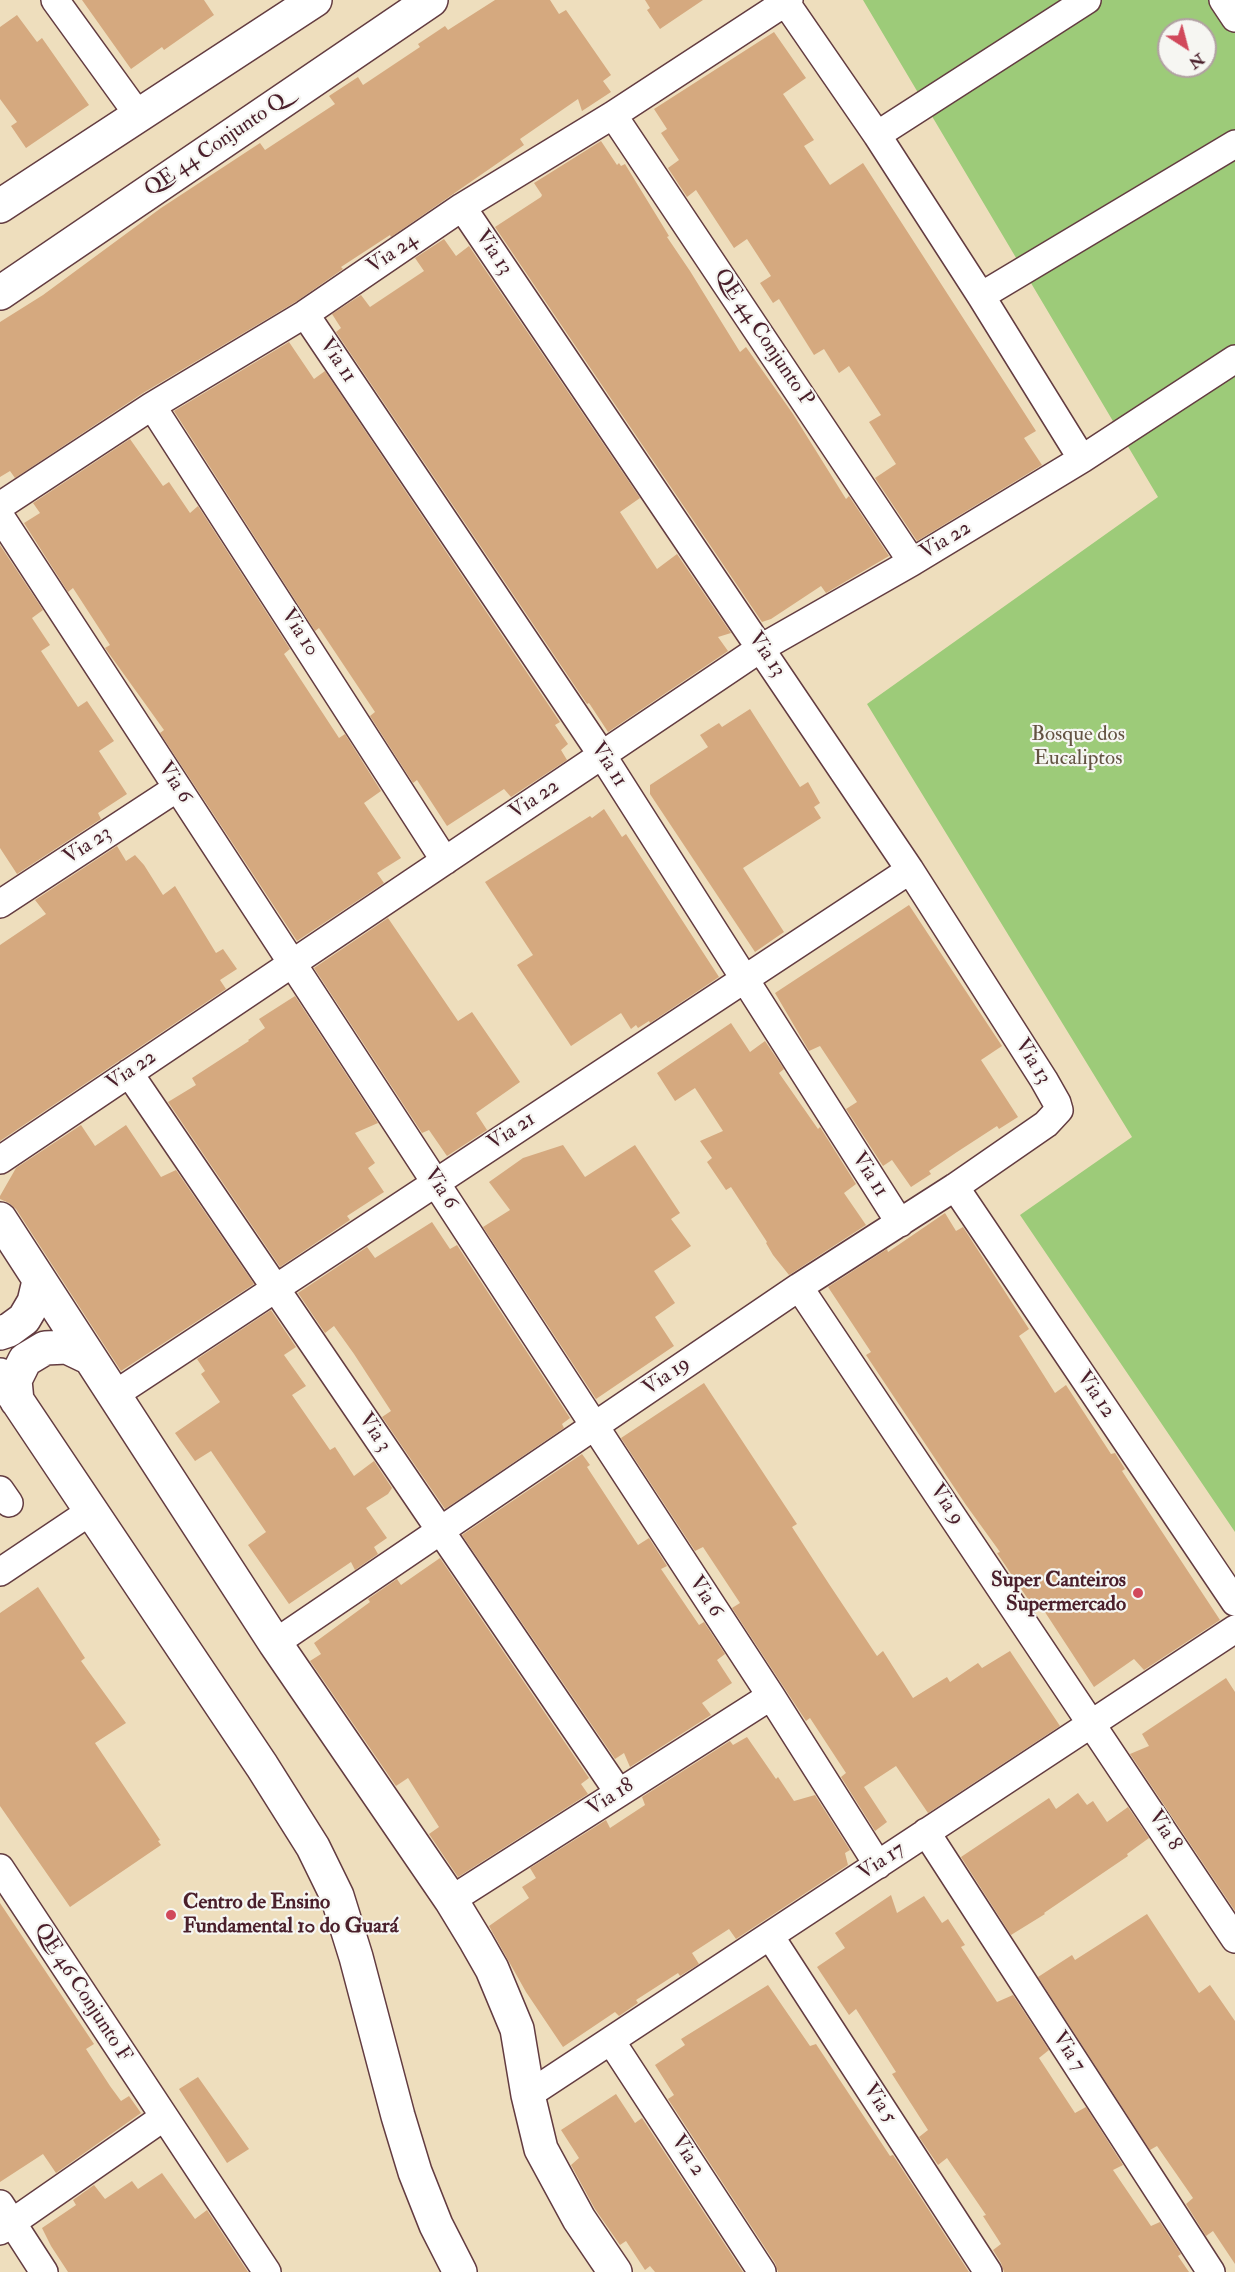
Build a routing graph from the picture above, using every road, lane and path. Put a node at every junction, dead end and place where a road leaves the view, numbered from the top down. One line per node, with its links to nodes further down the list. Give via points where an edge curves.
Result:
1 (56, 0): 9 (street)
2 (431, 0): 14 (street, QE 44 Conjunto Q)
3 (1088, 0): 10 (street)
4 (1223, 0): 7 (street)
5 (310, 1): 9 (street)
6 (786, 1): 8 (street, Via 24); 10 (street)
7 (1235, 18)
8 (613, 115): 13 (street, Via 24); 22 (street, QE 44 Conjunto P)
9 (139, 116): 12 (street)
10 (877, 135): 15 (street)
11 (1235, 144): 15 (street)
12 (0, 206)
13 (462, 207): 16 (street, Via 24); 23 (street, Via 13)
14 (0, 293)
15 (981, 296): 19 (street)
16 (305, 314): 18 (street, Via 24); 24 (street, Via 11)
17 (1235, 359): 19 (street, Via 22)
18 (152, 406): 20 (street, Via 24); 26 (street, Via 10)
19 (1082, 459): 22 (street, Via 22)
20 (0, 506)
21 (0, 516): 25 (street, Via 6)
22 (912, 562): 23 (street, Via 22)
23 (761, 648): 24 (street, Via 22); 27 (street, Via 13)
24 (602, 755): 26 (street, Via 22); 30 (street, Via 11)
25 (177, 788): 28 (street, Via 23); 29 (street, Via 6)
26 (445, 861): 29 (street, Via 22)
27 (910, 870): 30 (street, Via 21); 32 (street, Via 13, via 1044,1080)
28 (4, 893)
29 (293, 963): 31 (street, Via 22); 34 (street, Via 6)
30 (744, 979): 34 (street, Via 21); 37 (street, Via 11)
31 (129, 1073): 33 (street, Via 22); 40 (street, Via 3)
32 (1059, 1110): 35 (street, Via 19, via 1046,1124)
33 (0, 1160)
34 (436, 1182): 40 (street, Via 21); 45 (street, Via 6)
35 (956, 1188): 37 (street, Via 19); 49 (street, Via 12)
36 (0, 1219): 38 (street)
37 (900, 1223): 39 (street, Via 19)
38 (39, 1281): 41 (street, via 34,1302 24,1319); 42 (street)
39 (799, 1287): 45 (street, Via 19); 53 (street, Via 9)
40 (276, 1288): 44 (street, Via 21); 47 (street, Via 3)
41 (0, 1332)
42 (88, 1357): 43 (street, via 67,1347 45,1348 25,1360); 44 (street)
43 (9, 1388): 46 (street)
44 (114, 1395): 51 (street)
45 (594, 1427): 47 (street, Via 19); 52 (street, Via 6)
46 (91, 1511): 48 (street); 67 (street, via 313,1846 337,1896 415,2172)
47 (440, 1531): 51 (street, Via 19); 54 (street, Via 3)
48 (0, 1572)
49 (1235, 1602)
50 (1235, 1629): 53 (street, Via 17)
51 (275, 1643): 58 (street)
52 (771, 1696): 54 (street, Via 18); 56 (street, Via 6)
53 (1092, 1723): 55 (street, Via 17); 60 (street, Via 8)
54 (619, 1793): 58 (street, Via 18)
55 (926, 1832): 56 (street, Via 17); 71 (street, Via 7)
56 (878, 1865): 59 (street, Via 17)
57 (0, 1868): 63 (street, QE 46 Conjunto F)
58 (451, 1900): 62 (street, via 492,1969 508,2006 517,2029)
59 (770, 1936): 61 (street, Via 17); 70 (street, Via 5)
60 (1235, 1939)
61 (611, 2041): 62 (street, Via 17); 69 (street, Via 2)
62 (528, 2095): 68 (street, via 541,2149 579,2219)
63 (164, 2117): 64 (street); 66 (street, QE 46 Conjunto F)
64 (4, 2219): 65 (street)
65 (44, 2272)
66 (267, 2272)
67 (460, 2272)
68 (615, 2272)
69 (762, 2272)
70 (988, 2272)
71 (1210, 2272)

